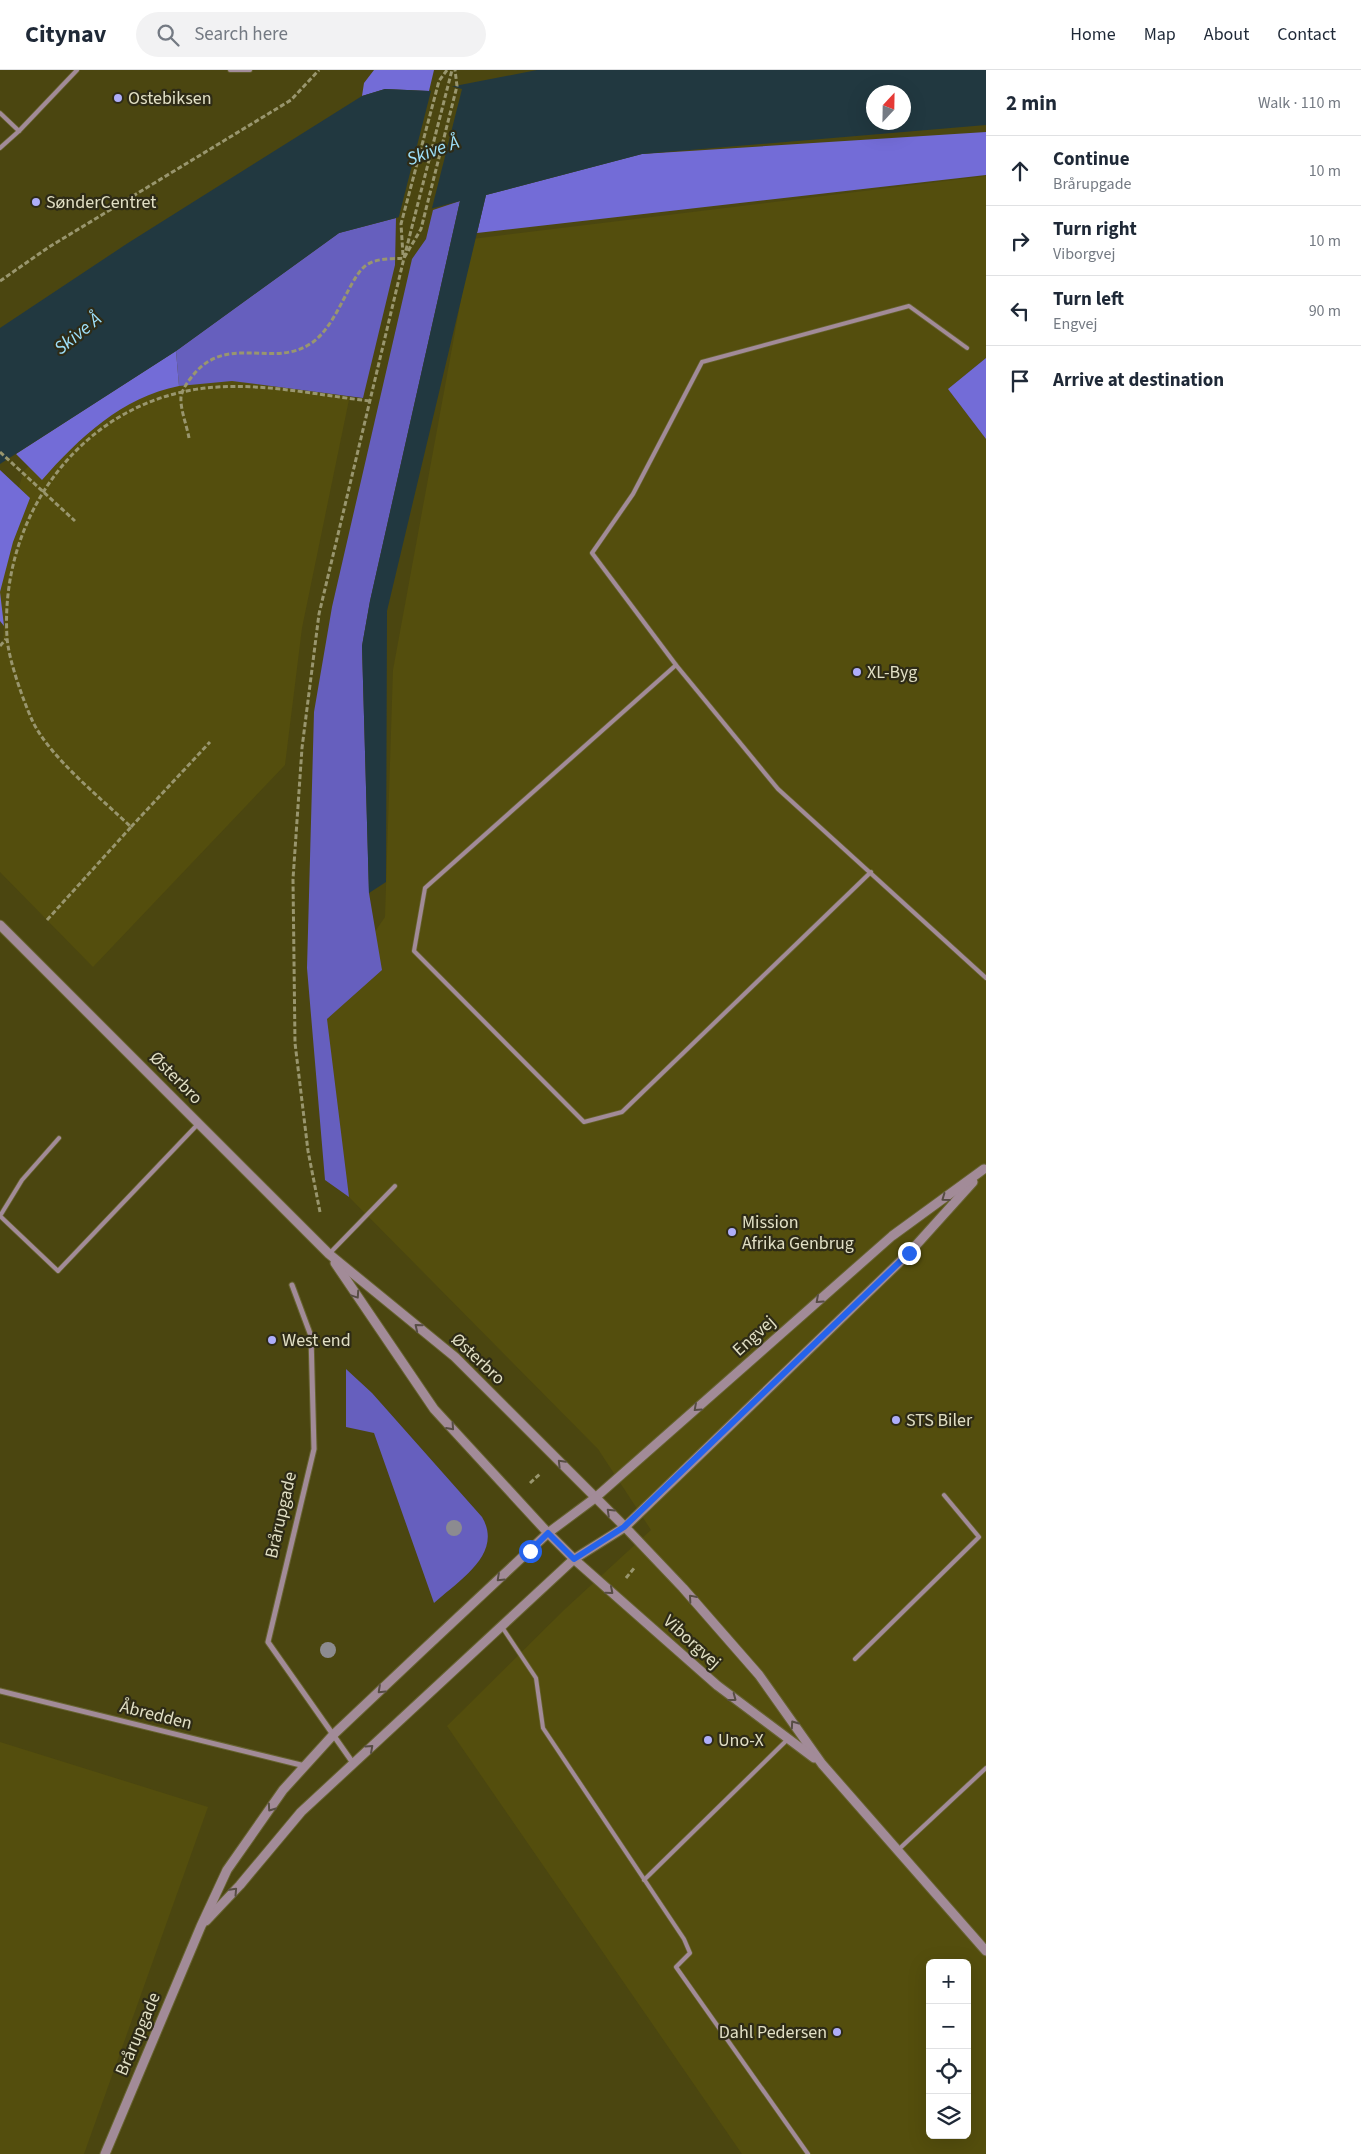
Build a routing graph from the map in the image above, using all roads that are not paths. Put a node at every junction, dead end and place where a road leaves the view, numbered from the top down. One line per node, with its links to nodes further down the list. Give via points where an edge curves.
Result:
1 (77, 70): 5 (lane)
2 (230, 70): 3 (lane)
3 (250, 70)
4 (0, 113): 5 (lane)
5 (19, 131): 6 (lane)
6 (0, 148)
7 (967, 348): 8 (lane, via 909,306 702,362 633,494 592,552)
8 (676, 665): 9 (lane, via 778,789); 9 (lane, via 425,888 414,951 584,1122 622,1112)
9 (871, 872): 11 (lane)
10 (0, 925): 12 (street, Østerbro)
11 (986, 978)
12 (198, 1124): 13 (lane, via 58,1271 0,1216 22,1180); 16 (street, Østerbro)
13 (59, 1138)
14 (985, 1168): 19 (street, Engvej, one-way to 19, via 892,1236); 20 (street, Engvej, via 909,1253)
15 (394, 1186): 16 (lane)
16 (329, 1254): 19 (street, Østerbro, one-way to 16, via 455,1357); 21 (street, Østerbro, one-way to 21, via 434,1409)
17 (292, 1285): 26 (street, Brårupgade, via 311,1336 314,1449 268,1642)
18 (944, 1494): 24 (lane, via 979,1537)
19 (595, 1498): 20 (street, Viborgvej, one-way to 19); 21 (street, Engvej)
20 (624, 1527): 22 (street, Engvej); 29 (street, Viborgvej, one-way to 20, via 759,1675)
21 (548, 1533): 22 (street, Viborgvej); 26 (street, Brårupgade, one-way to 26)
22 (574, 1559): 23 (street, Brårupgade); 27 (street, Viborgvej, one-way to 27, via 718,1686)
23 (502, 1627): 28 (street, Brårupgade, one-way to 23); 33 (lane, via 536,1678 543,1728)
24 (854, 1659)
25 (0, 1691): 30 (street, Åbredden)
26 (333, 1735): 28 (street, Brårupgade); 30 (street, Brårupgade)
27 (788, 1739): 29 (street, Viborgvej); 33 (lane)
28 (353, 1762): 34 (street, Brårupgade, one-way to 28, via 301,1812)
29 (822, 1764): 32 (street, Viborgvej)
30 (306, 1766): 34 (street, Brårupgade, one-way to 34, via 283,1790 227,1870)
31 (986, 1768): 32 (lane)
32 (898, 1850): 35 (street, Viborgvej)
33 (644, 1880): 37 (lane, via 684,1939 690,1954 676,1967)
34 (201, 1926): 36 (street, Brårupgade)
35 (986, 1951)
36 (105, 2154)
37 (808, 2154)

